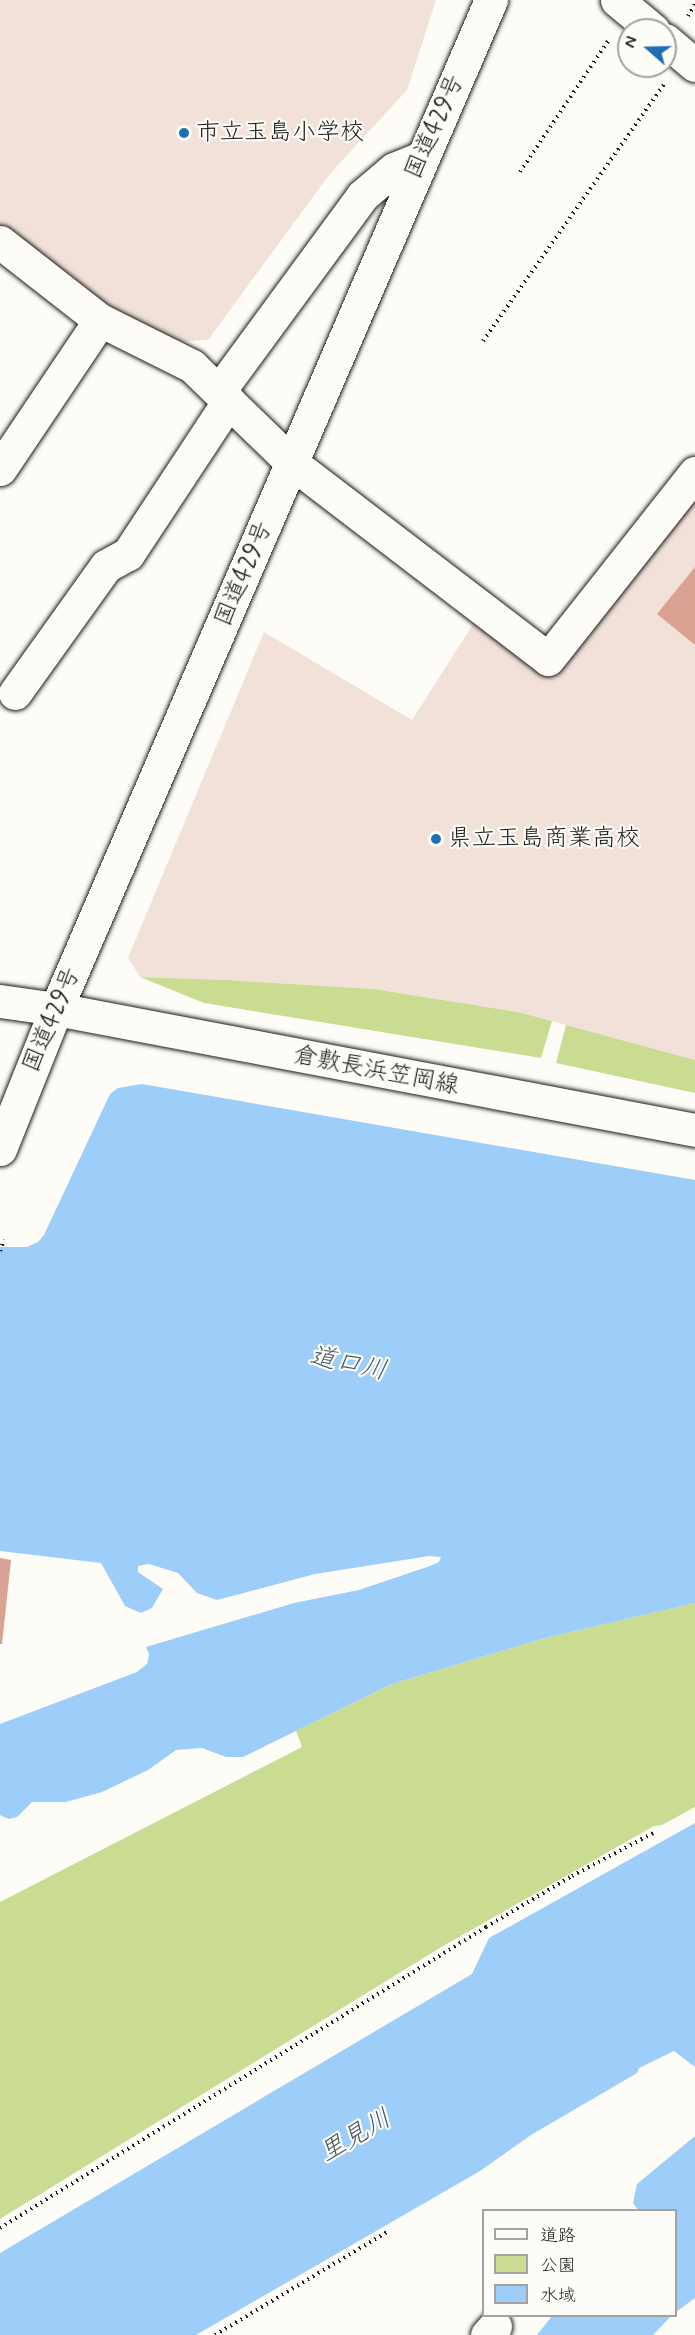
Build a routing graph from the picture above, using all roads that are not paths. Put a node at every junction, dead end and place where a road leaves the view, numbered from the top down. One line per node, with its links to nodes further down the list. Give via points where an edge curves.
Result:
1 (491, 0): 2 (main road, 国道429号)
2 (421, 158): 5 (main road, via 394,169 362,196); 6 (main road, 国道429号)
3 (0, 242): 4 (main road)
4 (100, 320): 5 (main road, via 192,366); 7 (main road)
5 (224, 396): 6 (main road); 9 (main road, via 128,554 106,566)
6 (292, 463): 8 (main road, via 548,659); 11 (main road, 国道429号)
7 (0, 469)
8 (695, 472)
9 (15, 693)
10 (0, 1001): 11 (main road, 倉敷長浜笠岡線)
11 (56, 1009): 12 (main road, 倉敷長浜笠岡線); 13 (main road, 国道429号)
12 (695, 1131)
13 (0, 1149)

